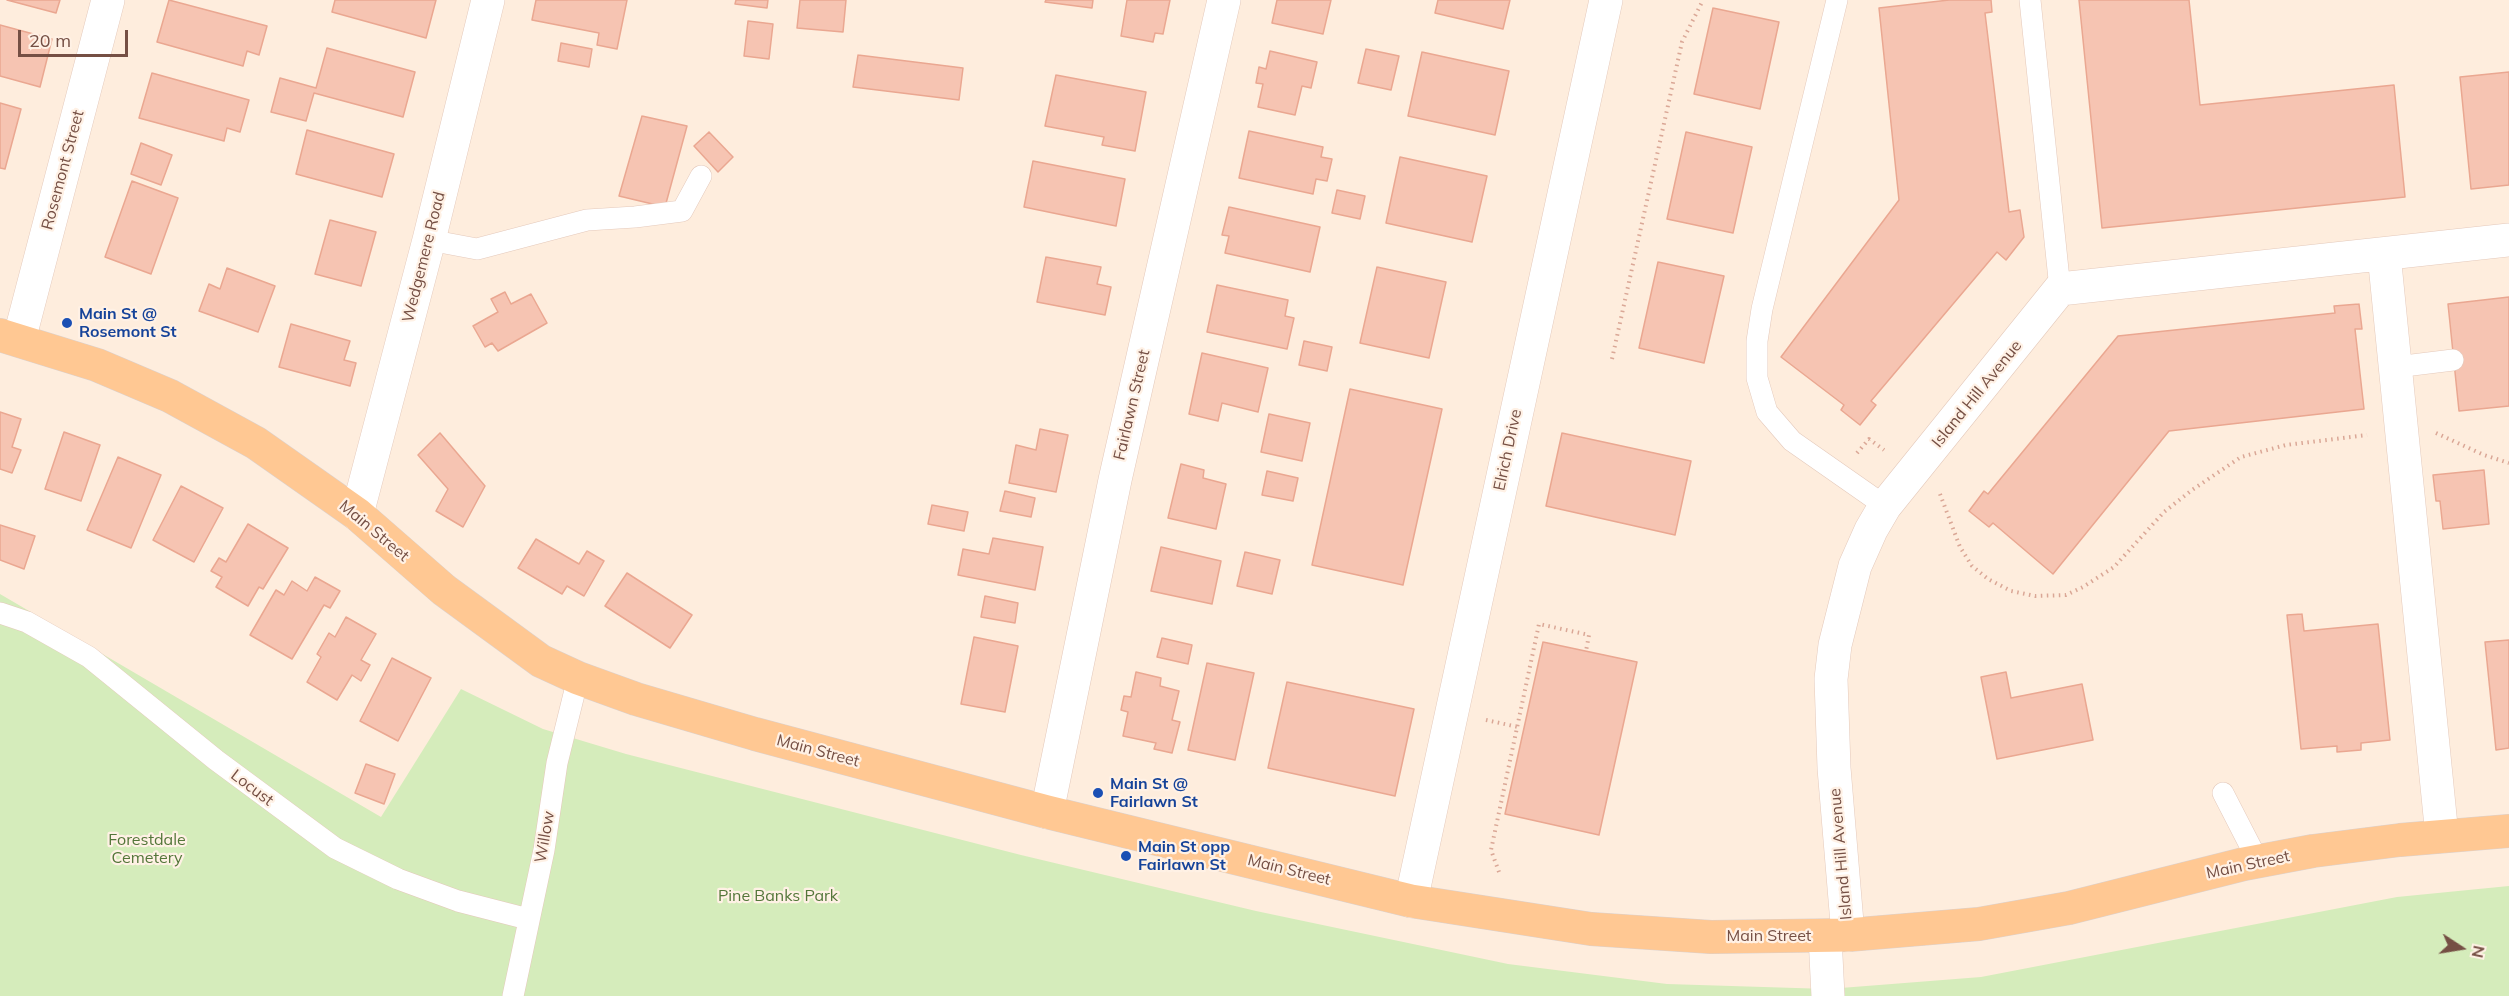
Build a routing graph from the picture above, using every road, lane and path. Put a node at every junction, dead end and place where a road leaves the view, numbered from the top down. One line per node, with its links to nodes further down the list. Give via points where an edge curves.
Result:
1 (108, 0): 13 (street, Rosemont Street)
2 (488, 0): 9 (street, Wedgemere Road)
3 (1224, 0): 27 (street, Fairlawn Street, via 1115,480)
4 (1606, 0): 32 (street, Elrich Drive)
5 (1703, 0): 14 (path, via 1682,42)
6 (1837, 0): 20 (lane, via 1762,309 1757,378 1767,412 1782,431 1801,450)
7 (2030, 0): 12 (lane)
8 (701, 176): 9 (lane, via 682,211 587,220 477,249)
9 (429, 240): 22 (street, Wedgemere Road)
10 (2509, 240): 11 (street)
11 (2384, 254): 12 (street); 16 (street)
12 (2061, 289): 19 (street, Island Hill Avenue)
13 (9, 337): 22 (main road, Main Street, via 97,365 170,396 256,443)
14 (1612, 359)
15 (2453, 360): 16 (lane)
16 (2396, 367): 17 (street)
17 (2402, 430): 18 (path, via 2423,428); 19 (path, via 2286,445 2241,457 2164,512 2114,567 2084,587 2057,596 2011,591 1972,566 1960,547 1939,492); 29 (street)
18 (2509, 463)
19 (1913, 472): 20 (path, via 1869,439); 21 (street, Island Hill Avenue)
20 (1840, 474): 21 (lane)
21 (1886, 506): 34 (street, Island Hill Avenue, via 1855,566 1837,636 1831,679)
22 (357, 514): 25 (main road, Main Street, via 444,590 541,661)
23 (0, 613): 33 (lane, Locust, via 27,622 89,657 216,760 335,848 438,894)
24 (1586, 651): 31 (path, via 1589,635 1539,624 1491,850)
25 (578, 678): 27 (main road, Main Street, via 755,734); 33 (lane, Willow, via 557,764 544,850)
26 (2223, 793): 30 (lane)
27 (1047, 812): 32 (main road, Main Street)
28 (2509, 831): 29 (main road, Main Street)
29 (2442, 836): 30 (main road, Main Street)
30 (2258, 861): 34 (main road, Main Street, via 2068,908 1979,924)
31 (1499, 872)
32 (1411, 901): 34 (main road, Main Street, via 1591,928 1711,937)
33 (528, 919): 35 (lane, Willow)
34 (1836, 935): 36 (street, Island Hill Avenue)
35 (513, 996)
36 (1828, 996)

